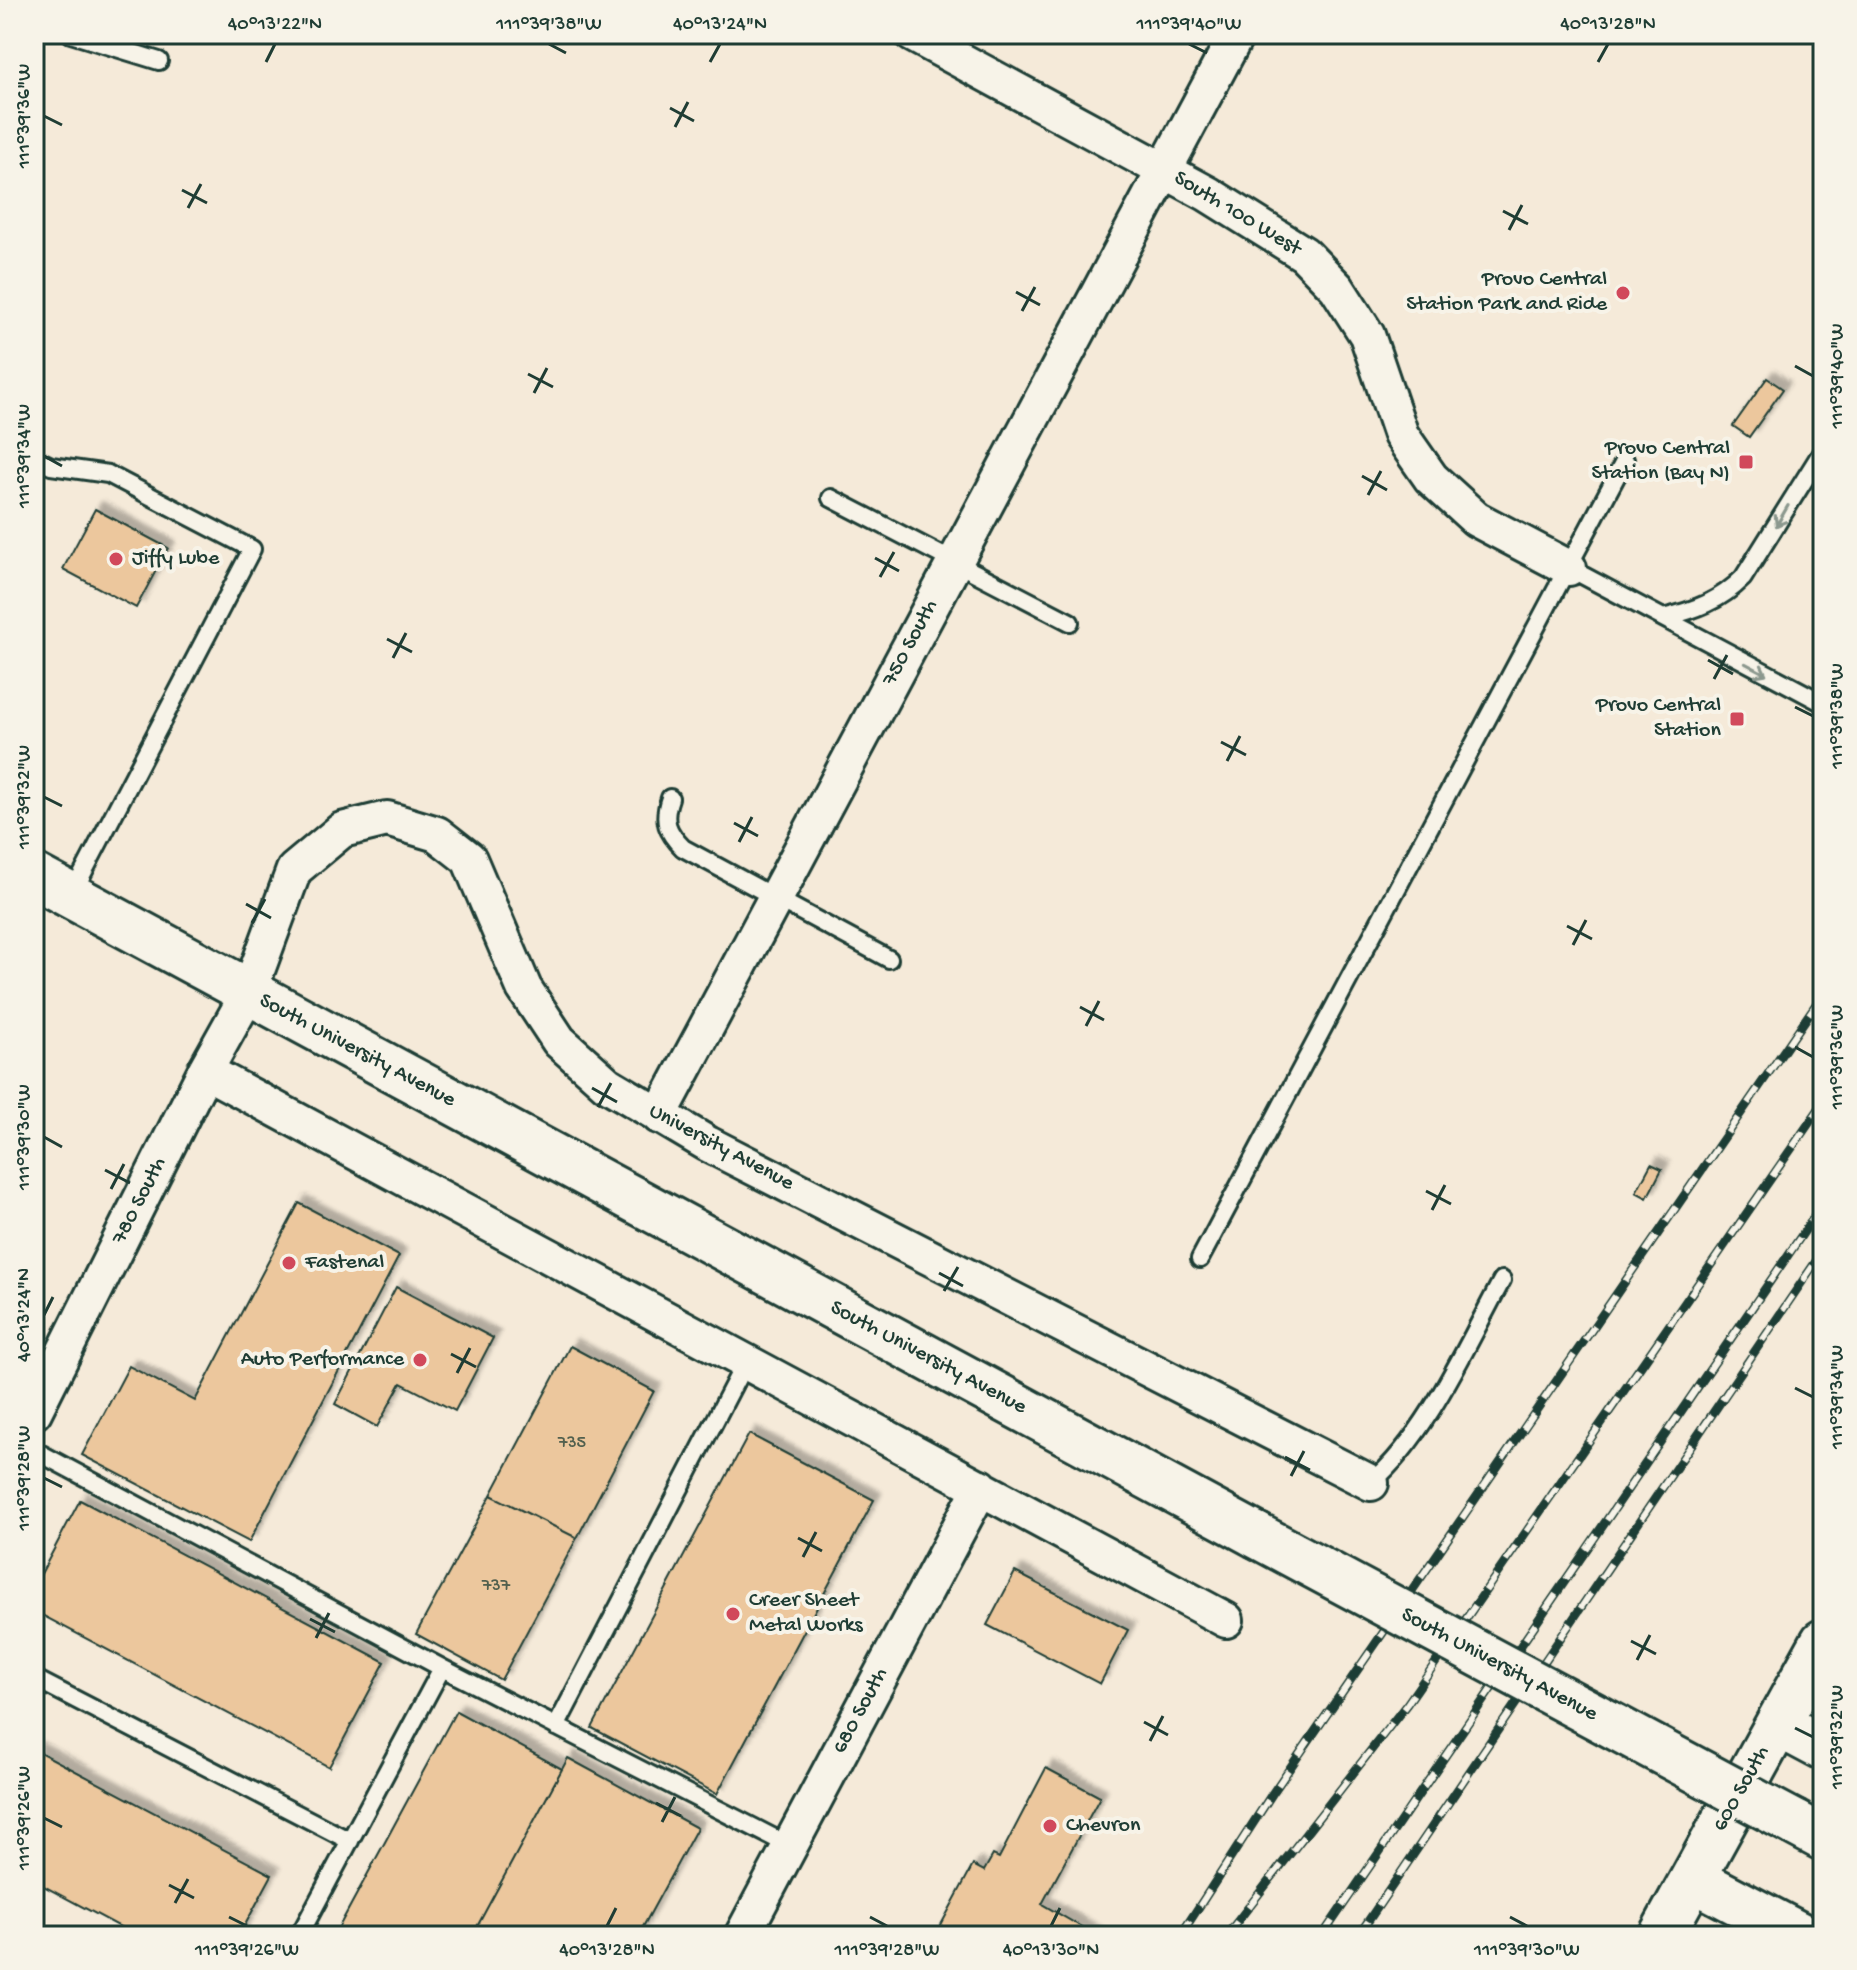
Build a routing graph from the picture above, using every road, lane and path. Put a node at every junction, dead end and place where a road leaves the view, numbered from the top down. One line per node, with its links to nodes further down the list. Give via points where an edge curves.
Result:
1 (71, 34): 4 (lane)
2 (912, 34): 5 (street, South 100 West)
3 (1237, 34): 5 (street, 750 South)
4 (159, 61)
5 (1165, 170): 10 (street, 750 South); 11 (street, South 100 West, via 1304,254 1337,288 1367,335 1401,435 1431,478 1476,519)
6 (1823, 450): 12 (lane, one-way to 12, via 1743,578 1726,595)
7 (34, 458): 16 (lane, via 51,466 108,474 252,549)
8 (1625, 460): 11 (lane)
9 (831, 498): 10 (lane)
10 (954, 563): 13 (lane); 17 (street, 750 South)
11 (1569, 568): 12 (lane, South 100 West); 22 (lane)
12 (1663, 618): 14 (lane, South 100 West, one-way to 14)
13 (1070, 622)
14 (1823, 703)
15 (670, 798): 17 (lane, via 667,832 683,848)
16 (52, 886): 19 (main road, South University Avenue)
17 (774, 898): 18 (lane); 21 (street, 750 South)
18 (889, 959)
19 (249, 992): 20 (street, 780 South); 21 (street, University Avenue, via 294,870 342,830 387,819 437,834 469,859 524,988 559,1041 607,1084); 36 (main road, South University Avenue, bridge)
20 (205, 1071): 24 (street); 25 (street, 780 South)
21 (659, 1116): 27 (street, University Avenue)
22 (1200, 1259)
23 (1502, 1280): 27 (lane, via 1443,1388 1394,1463)
24 (746, 1361): 28 (street); 34 (lane)
25 (34, 1412)
26 (34, 1450): 31 (lane)
27 (1371, 1483)
28 (981, 1487): 29 (street); 38 (street, 680 South)
29 (1226, 1620)
30 (1823, 1642): 33 (main road, 600 South)
31 (442, 1668): 34 (lane); 37 (lane)
32 (34, 1678): 37 (lane)
33 (1778, 1724): 35 (main road); 39 (main road, 600 South)
34 (556, 1727): 38 (lane)
35 (1823, 1748)
36 (1809, 1830)
37 (350, 1841): 40 (lane)
38 (790, 1846): 41 (street, 680 South)
39 (1693, 1879): 42 (main road, 600 South); 43 (main road)
40 (299, 1936)
41 (742, 1936)
42 (1661, 1936)
43 (1802, 1936)

